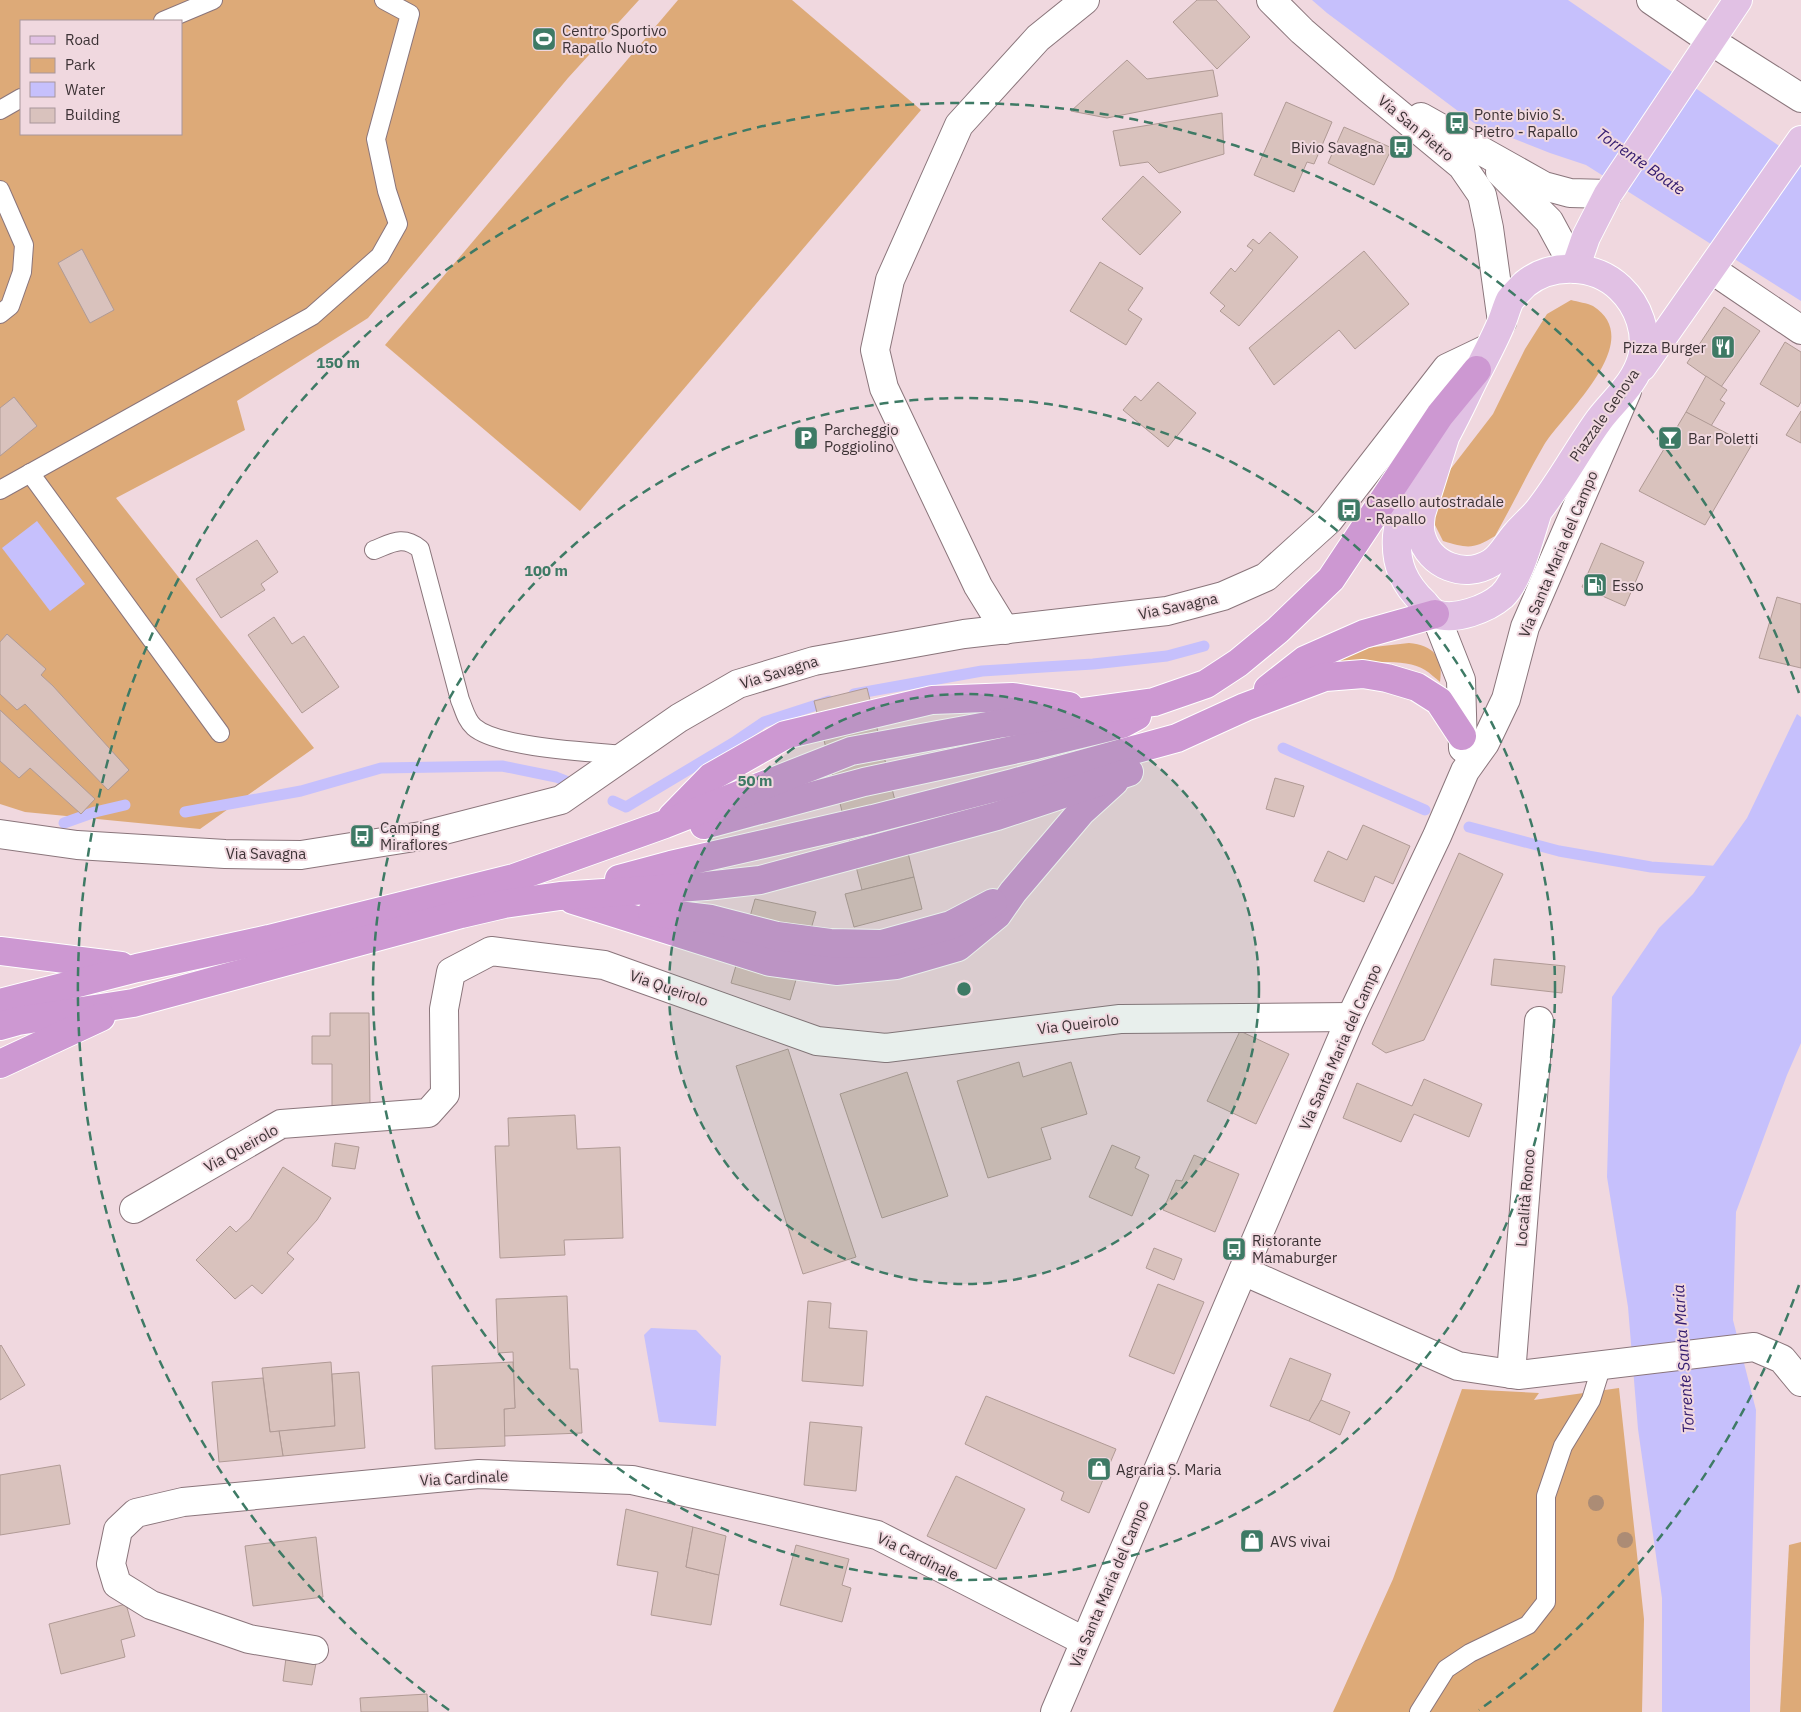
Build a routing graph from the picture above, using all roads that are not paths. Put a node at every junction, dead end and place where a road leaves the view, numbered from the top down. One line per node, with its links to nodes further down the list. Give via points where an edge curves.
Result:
1 (213, 0): 7 (lane)
2 (384, 0): 25 (lane, via 410,14 376,139 398,224 380,256 312,316)
3 (1085, 0): 30 (street, via 1038,38 959,125 890,280 875,350 884,388 978,586)
4 (1271, 0): 9 (street, Via San Pietro)
5 (1651, 0): 8 (street)
6 (1738, 0): 8 (main road)
7 (165, 20)
8 (1711, 41): 10 (street); 16 (main road)
9 (1369, 89): 14 (street); 20 (street, Via San Pietro, via 1462,166 1482,195)
10 (1801, 98)
11 (20, 99): 12 (lane)
12 (0, 110)
13 (1801, 140): 17 (main road)
14 (1476, 147): 16 (street, via 1544,186 1570,193); 18 (street, via 1549,221)
15 (0, 190): 19 (lane, via 24,245 22,272 10,306)
16 (1608, 194): 18 (main road, via 1586,237)
17 (1714, 265): 21 (street); 23 (main road)
18 (1576, 268): 20 (main road, Piazzale Genova, via 1547,272 1525,284 1510,301); 23 (main road, Piazzale Genova, via 1609,279 1636,308 1641,320 1643,356)
19 (0, 314)
20 (1502, 322): 22 (main road, Piazzale Genova)
21 (1801, 330)
22 (1483, 359): 24 (main road, Piazzale Genova); 30 (street, Via Savagna, via 1447,368 1329,520 1266,577 1223,596 1166,611); 31 (highway, via 1440,415 1331,579 1278,630 1238,662 1206,684)
23 (1629, 385): 27 (main road, Piazzale Genova, via 1599,420); 39 (street, Via Santa Maria del Campo, via 1525,627 1506,699)
24 (1447, 431): 27 (main road, Piazzale Genova, via 1421,514 1421,536 1434,557 1449,568 1458,570 1488,565); 29 (main road, Piazzale Genova, via 1404,510 1397,534 1398,566 1410,590)
25 (30, 473): 26 (lane); 34 (lane)
26 (0, 490)
27 (1538, 511): 29 (main road, Piazzale Genova, via 1519,570 1502,596 1460,617)
28 (374, 550): 37 (lane, via 398,541 412,542 420,549 460,700 475,728 497,739)
29 (1435, 614): 32 (highway, via 1364,634 1305,660); 35 (street, via 1460,680)
30 (1005, 630): 37 (street, Via Savagna, via 814,660 738,684 679,718)
31 (1175, 695): 33 (highway, via 1154,702); 42 (highway, via 1122,724 864,782 670,834)
32 (1245, 707): 35 (highway, via 1325,676 1363,674 1417,687 1439,701); 36 (highway)
33 (1095, 710): 40 (highway, via 851,751); 40 (highway, via 1013,697 932,700 785,734 711,777)
34 (220, 733)
35 (1462, 736): 39 (street)
36 (1177, 738): 38 (highway); 43 (highway, via 873,819 671,865)
37 (626, 755): 41 (street, Via Savagna, via 561,800 422,836 301,855 77,845)
38 (1129, 772): 43 (highway, via 998,816 760,880); 43 (highway, via 1081,812 997,915 958,947 896,965 836,972 770,962)
39 (1460, 782): 48 (street, Via Santa Maria del Campo)
40 (666, 824): 42 (highway)
41 (0, 834)
42 (630, 837): 45 (highway, via 514,878)
43 (560, 896): 47 (highway, via 461,914)
44 (0, 951): 45 (highway)
45 (137, 968): 46 (highway)
46 (0, 1003)
47 (133, 1003): 50 (highway); 51 (highway)
48 (1351, 1017): 52 (street, Via Queirolo, via 1120,1019 886,1048 817,1040 604,965 491,951 451,972 444,1009 445,1094 428,1113 281,1124); 53 (street, Via Santa Maria del Campo)
49 (1539, 1021): 55 (street, Località Ronco)
50 (0, 1026)
51 (0, 1064)
52 (134, 1209)
53 (1243, 1271): 55 (street, via 1458,1366); 57 (street, Via Santa Maria del Campo)
54 (1605, 1364): 55 (street); 56 (street, via 1754,1347 1782,1359); 60 (lane, via 1591,1400 1563,1446 1546,1496 1546,1602 1528,1625 1470,1653 1446,1669)
55 (1511, 1374)
56 (1801, 1382)
57 (1084, 1641): 58 (street, Via Cardinale, via 877,1535 632,1480 479,1474 183,1502 136,1513 118,1530 110,1564 117,1584 151,1605 249,1639); 59 (street, Via Santa Maria del Campo)
58 (314, 1650)
59 (1055, 1712)
60 (1419, 1712)

